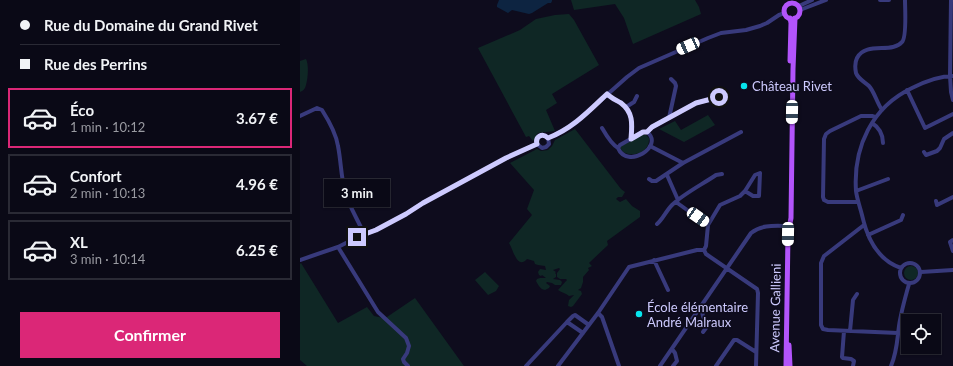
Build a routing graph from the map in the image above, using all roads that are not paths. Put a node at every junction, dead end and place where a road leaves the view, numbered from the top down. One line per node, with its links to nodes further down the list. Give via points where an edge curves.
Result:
1 (812, 0): 7 (street)
2 (826, 0): 7 (street)
3 (880, 0): 4 (street)
4 (889, 0)
5 (905, 0): 19 (street, via 905,35 902,42 895,46 866,49 861,52 856,62 858,77 870,87)
6 (952, 0): 10 (street)
7 (795, 4): 8 (main road, via 788,4); 9 (main road, via 799,15)
8 (785, 13): 9 (main road); 14 (street, via 753,28 721,33 639,68)
9 (793, 18): 51 (main road, Avenue Gallieni); 51 (main road, Avenue Gallieni, via 787,218)
10 (952, 24): 11 (street)
11 (952, 76): 13 (street); 17 (street)
12 (671, 79): 22 (street, via 676,86)
13 (907, 90): 19 (street); 20 (street, via 925,128)
14 (607, 94): 18 (street); 29 (street, via 574,124)
15 (721, 95): 22 (street, via 696,103)
16 (637, 96): 18 (street, via 634,102)
17 (953, 100)
18 (626, 107): 30 (street, via 632,122)
19 (882, 110): 23 (street)
20 (953, 114)
21 (300, 116): 52 (street, via 317,108 322,110 332,128 338,147 345,194)
22 (669, 118): 26 (street)
23 (875, 118): 24 (street); 46 (street, via 861,116 830,131 824,139 824,200)
24 (872, 123): 31 (street, via 880,130); 42 (street, via 859,154)
25 (602, 128): 34 (street)
26 (647, 132): 30 (street); 33 (street, via 652,138)
27 (741, 132): 36 (street)
28 (953, 133): 35 (street, via 944,139 937,151 926,155)
29 (548, 138): 32 (street, via 545,135 540,136 537,138); 32 (street, via 549,144 546,147 542,148)
30 (631, 139): 34 (street)
31 (883, 143)
32 (537, 144): 52 (street)
33 (650, 146): 34 (street, via 642,155 633,157 624,154); 36 (street)
34 (618, 148)
35 (924, 152)
36 (683, 163): 38 (street)
37 (722, 174): 44 (street, via 716,175)
38 (667, 175): 39 (street, via 656,181); 44 (street)
39 (649, 179)
40 (888, 179): 42 (street)
41 (745, 191): 41 (street, via 755,175 760,174 759,196 753,196); 49 (street, via 720,205)
42 (856, 191): 46 (street)
43 (953, 197): 45 (street, via 937,205)
44 (677, 201): 48 (street); 49 (street)
45 (936, 201)
46 (858, 202): 50 (street)
47 (903, 215): 53 (street, via 901,220)
48 (656, 224)
49 (708, 225): 56 (street)
50 (864, 225): 53 (street); 71 (street, via 824,256 821,263 821,325 823,329)
51 (789, 226): 60 (street, via 761,227 751,233); 86 (main road, Avenue Gallieni); 87 (main road, Avenue Gallieni)
52 (364, 234): 55 (street)
53 (868, 235): 61 (street, via 880,255)
54 (953, 240): 57 (street, via 950,242)
55 (338, 247): 58 (street); 79 (street, via 378,312 406,338 409,346 403,359)
56 (704, 250): 59 (street); 60 (street)
57 (953, 251)
58 (300, 260)
59 (654, 260): 65 (street); 68 (street, via 629,267)
60 (727, 268): 67 (street); 77 (street, via 758,292)
61 (901, 268): 63 (street, via 911,263 918,266); 64 (street, via 901,278)
62 (953, 270): 63 (street)
63 (921, 272): 64 (street, via 916,282)
64 (909, 284): 75 (street)
65 (668, 290)
66 (857, 294): 72 (street, via 852,300)
67 (700, 309): 73 (street, via 706,328); 76 (street)
68 (598, 314): 70 (street); 82 (street, via 602,317)
69 (567, 322): 70 (street, via 575,315); 74 (street); 80 (street)
70 (589, 325): 74 (street)
71 (844, 331): 72 (street); 88 (street, via 842,357 854,361)
72 (850, 331): 75 (street)
73 (703, 332)
74 (583, 333): 81 (street)
75 (898, 333): 89 (street, via 895,358)
76 (672, 349): 78 (street, via 675,353); 83 (street)
77 (756, 352): 84 (street, via 734,340); 85 (street)
78 (675, 365)
79 (408, 366)
80 (526, 366)
81 (558, 366)
82 (619, 366)
83 (660, 366)
84 (716, 366)
85 (756, 366)
86 (786, 366)
87 (790, 366)
88 (853, 366)
89 (891, 366)

